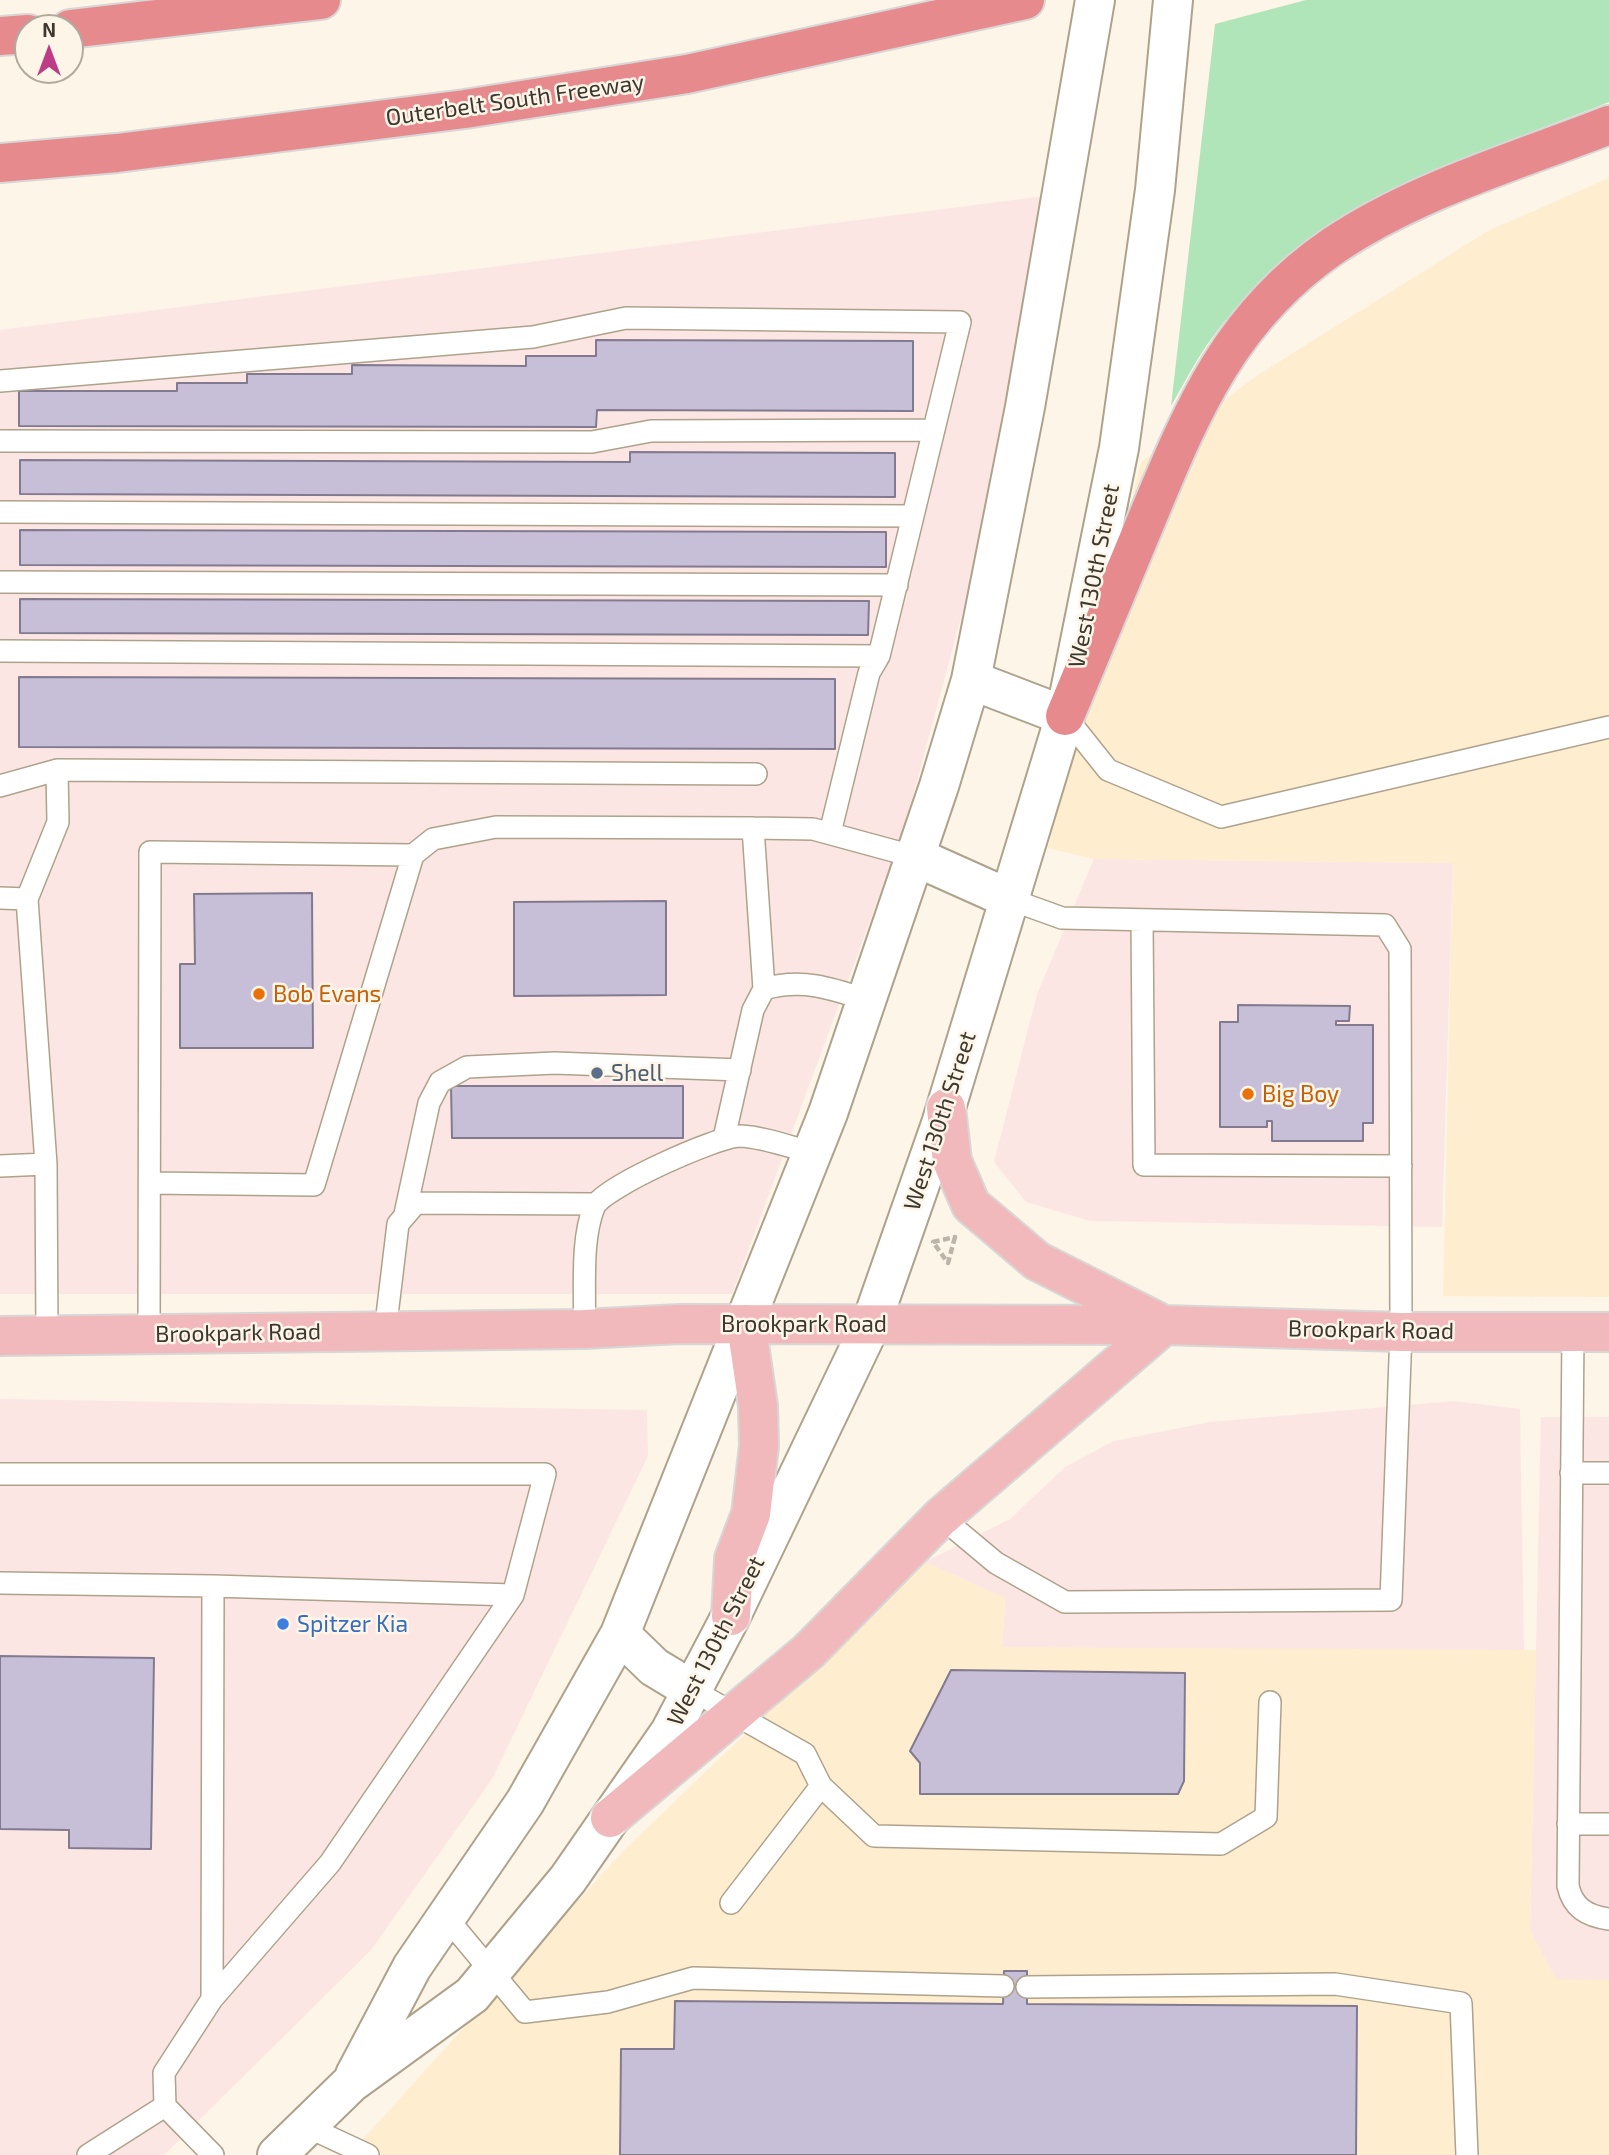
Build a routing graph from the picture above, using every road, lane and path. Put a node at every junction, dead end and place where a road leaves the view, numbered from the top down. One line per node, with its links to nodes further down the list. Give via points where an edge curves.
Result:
1 (321, 0): 5 (highway)
2 (1025, 0): 7 (highway, Outerbelt South Freeway, via 648,80 465,109 117,153)
3 (1095, 0): 17 (main road, West 130th Street, via 1023,420)
4 (1173, 0): 18 (main road, West 130th Street, via 1155,190 1119,448)
5 (84, 27)
6 (1609, 125): 18 (highway, via 1380,219 1333,246 1250,322 1222,358 1187,421)
7 (0, 163)
8 (0, 381): 9 (lane, via 533,337 626,318 960,321)
9 (934, 430): 10 (lane, via 651,431 592,442); 12 (lane)
10 (0, 441)
11 (0, 512): 12 (lane)
12 (913, 516): 14 (lane)
13 (0, 582): 14 (lane)
14 (897, 585): 16 (lane)
15 (0, 651): 16 (lane)
16 (879, 656): 24 (lane, via 869,673)
17 (971, 680): 18 (main road); 26 (main road, West 130th Street)
18 (1065, 716): 19 (lane, via 1108,770 1221,817); 29 (main road, West 130th Street)
19 (1609, 727)
20 (57, 771): 21 (lane); 22 (lane); 28 (lane, via 58,822)
21 (756, 774)
22 (0, 786)
23 (753, 828): 24 (lane); 25 (lane, via 496,828 433,839); 31 (lane)
24 (830, 833): 26 (lane)
25 (413, 855): 40 (lane, via 314,1185); 40 (lane, via 150,852)
26 (916, 857): 29 (main road); 32 (main road, West 130th Street)
27 (0, 898): 28 (lane)
28 (27, 898): 37 (lane)
29 (1012, 900): 30 (lane, via 1062,918); 34 (main road, West 130th Street)
30 (1142, 920): 39 (lane, via 1385,925 1400,949); 39 (lane, via 1144,1166)
31 (764, 989): 32 (lane, via 799,982); 33 (lane, via 753,1010)
32 (867, 1000): 36 (main road, West 130th Street)
33 (740, 1070): 35 (lane); 42 (lane, via 555,1063 467,1067 440,1082 429,1103)
34 (946, 1108): 45 (main road, West 130th Street); 46 (main road, via 952,1161 971,1205 1037,1261)
35 (724, 1138): 36 (lane, via 755,1138); 41 (lane, via 619,1186)
36 (813, 1153): 44 (main road, West 130th Street)
37 (46, 1164): 38 (lane); 52 (lane)
38 (0, 1166)
39 (1401, 1166): 49 (lane)
40 (150, 1182): 51 (lane)
41 (595, 1204): 42 (lane, via 416,1203); 47 (lane, via 587,1232)
42 (405, 1214): 48 (lane, via 398,1224)
43 (955, 1237): 43 (path, via 933,1241 948,1263 951,1250)
44 (746, 1324): 45 (main road, Brookpark Road); 47 (main road, Brookpark Road); 61 (main road, via 759,1446 751,1514 734,1559); 62 (main road, West 130th Street)
45 (871, 1324): 46 (main road, Brookpark Road); 61 (main road, West 130th Street)
46 (1164, 1325): 49 (main road, Brookpark Road); 57 (main road)
47 (584, 1329): 48 (main road, Brookpark Road)
48 (385, 1332): 51 (main road, Brookpark Road)
49 (1401, 1332): 50 (main road, Brookpark Road); 57 (lane, via 1391,1600 1065,1602 996,1563)
50 (1591, 1332): 54 (lane)
51 (149, 1334): 52 (main road, Brookpark Road)
52 (47, 1335): 53 (main road, Brookpark Road)
53 (0, 1336)
54 (1571, 1473): 55 (lane); 68 (lane)
55 (1609, 1473)
56 (0, 1474): 60 (lane, via 545,1474)
57 (941, 1517): 65 (main road, via 809,1651)
58 (0, 1583): 59 (lane)
59 (213, 1586): 60 (lane); 76 (lane)
60 (513, 1595): 76 (lane, via 330,1864)
61 (731, 1616): 63 (main road, West 130th Street)
62 (620, 1634): 63 (main road, via 654,1667); 71 (main road, West 130th Street, via 525,1802)
63 (692, 1690): 65 (lane); 67 (main road, West 130th Street, via 670,1732)
64 (1270, 1702): 66 (lane, via 1266,1816 1221,1844 874,1836)
65 (734, 1714): 66 (lane, via 805,1754); 67 (main road)
66 (821, 1786): 70 (lane)
67 (610, 1818): 73 (main road, West 130th Street, via 568,1879)
68 (1568, 1824): 69 (lane); 72 (lane, via 1571,1902 1586,1913)
69 (1609, 1824)
70 (731, 1903)
71 (446, 1917): 73 (lane); 77 (main road, West 130th Street, via 412,1967)
72 (1609, 1919)
73 (491, 1972): 74 (lane, via 525,2012 608,2002 693,1978); 77 (main road, West 130th Street, via 472,1995)
74 (1003, 1986)
75 (1027, 1987): 84 (lane, via 1335,1984 1461,2003)
76 (212, 1998): 78 (lane, via 164,2073)
77 (351, 2083): 79 (main road, West 130th Street)
78 (165, 2106): 80 (lane); 81 (lane)
79 (308, 2127): 82 (main road, West 130th Street); 83 (lane)
80 (88, 2155)
81 (213, 2155)
82 (277, 2155)
83 (368, 2155)
84 (1467, 2155)

